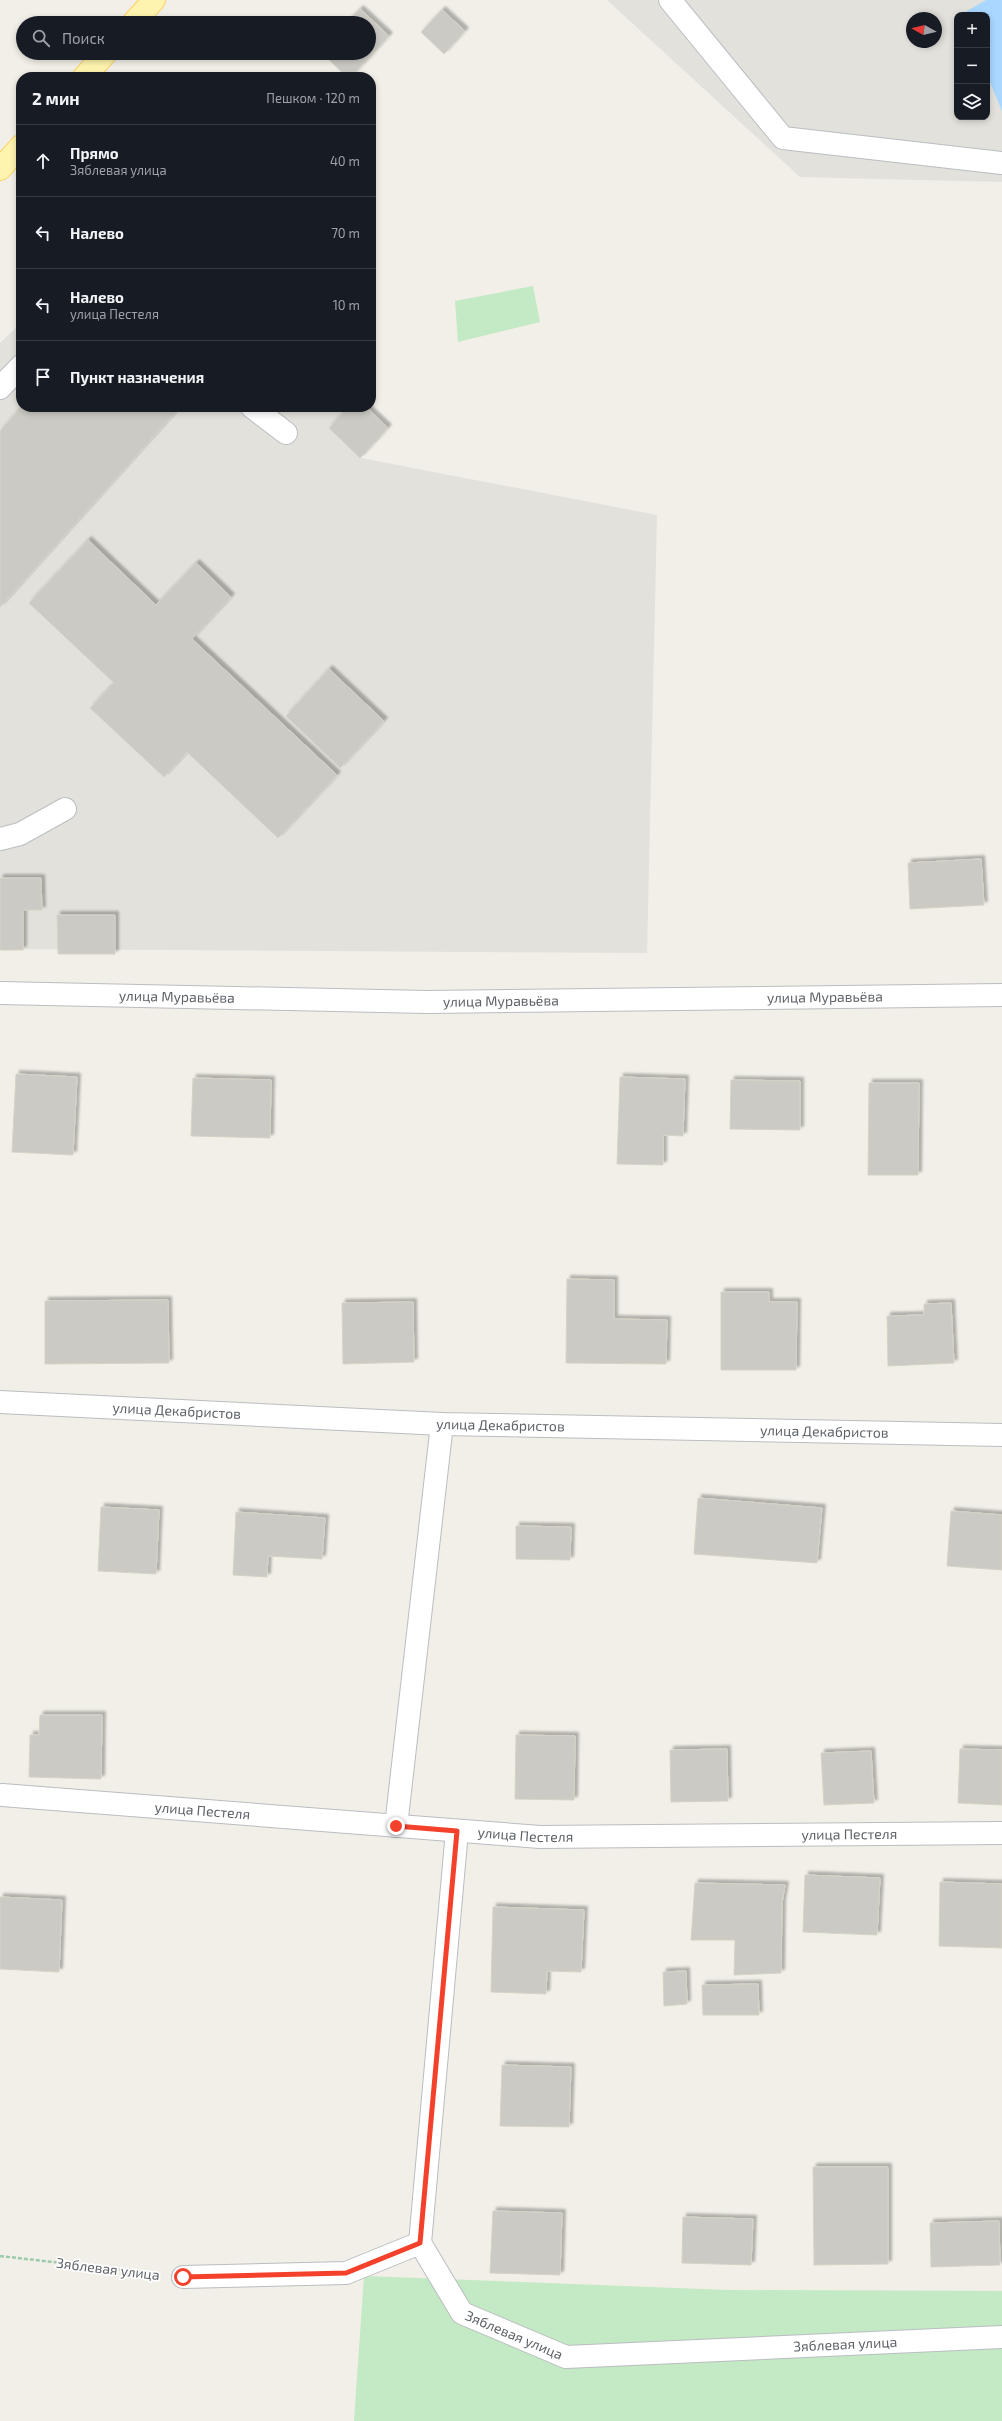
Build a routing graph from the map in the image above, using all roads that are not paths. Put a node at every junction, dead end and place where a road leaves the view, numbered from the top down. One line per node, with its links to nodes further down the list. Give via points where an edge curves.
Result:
1 (154, 0): 3 (main road)
2 (670, 0): 7 (street, via 783,138)
3 (139, 16)
4 (100, 60): 5 (main road)
5 (89, 72)
6 (16, 151): 8 (main road)
7 (1002, 163)
8 (0, 169)
9 (16, 371): 10 (street)
10 (0, 388)
11 (259, 412): 12 (street)
12 (286, 433)
13 (65, 809): 14 (street, via 20,834)
14 (0, 840)
15 (0, 993): 16 (street, улица Муравьёва, via 427,1002)
16 (1002, 995)
17 (0, 1402): 18 (street, улица Декабристов)
18 (442, 1424): 19 (street, улица Декабристов); 21 (street)
19 (1002, 1435)
20 (2, 1795): 21 (street, улица Пестеля)
21 (396, 1826): 22 (street, улица Пестеля)
22 (457, 1831): 23 (street, улица Пестеля, via 540,1838); 24 (street)
23 (1002, 1833)
24 (420, 2243): 25 (street, via 346,2273); 26 (street, Зяблевая улица, via 462,2313 566,2357)
25 (183, 2277)
26 (1002, 2337)

